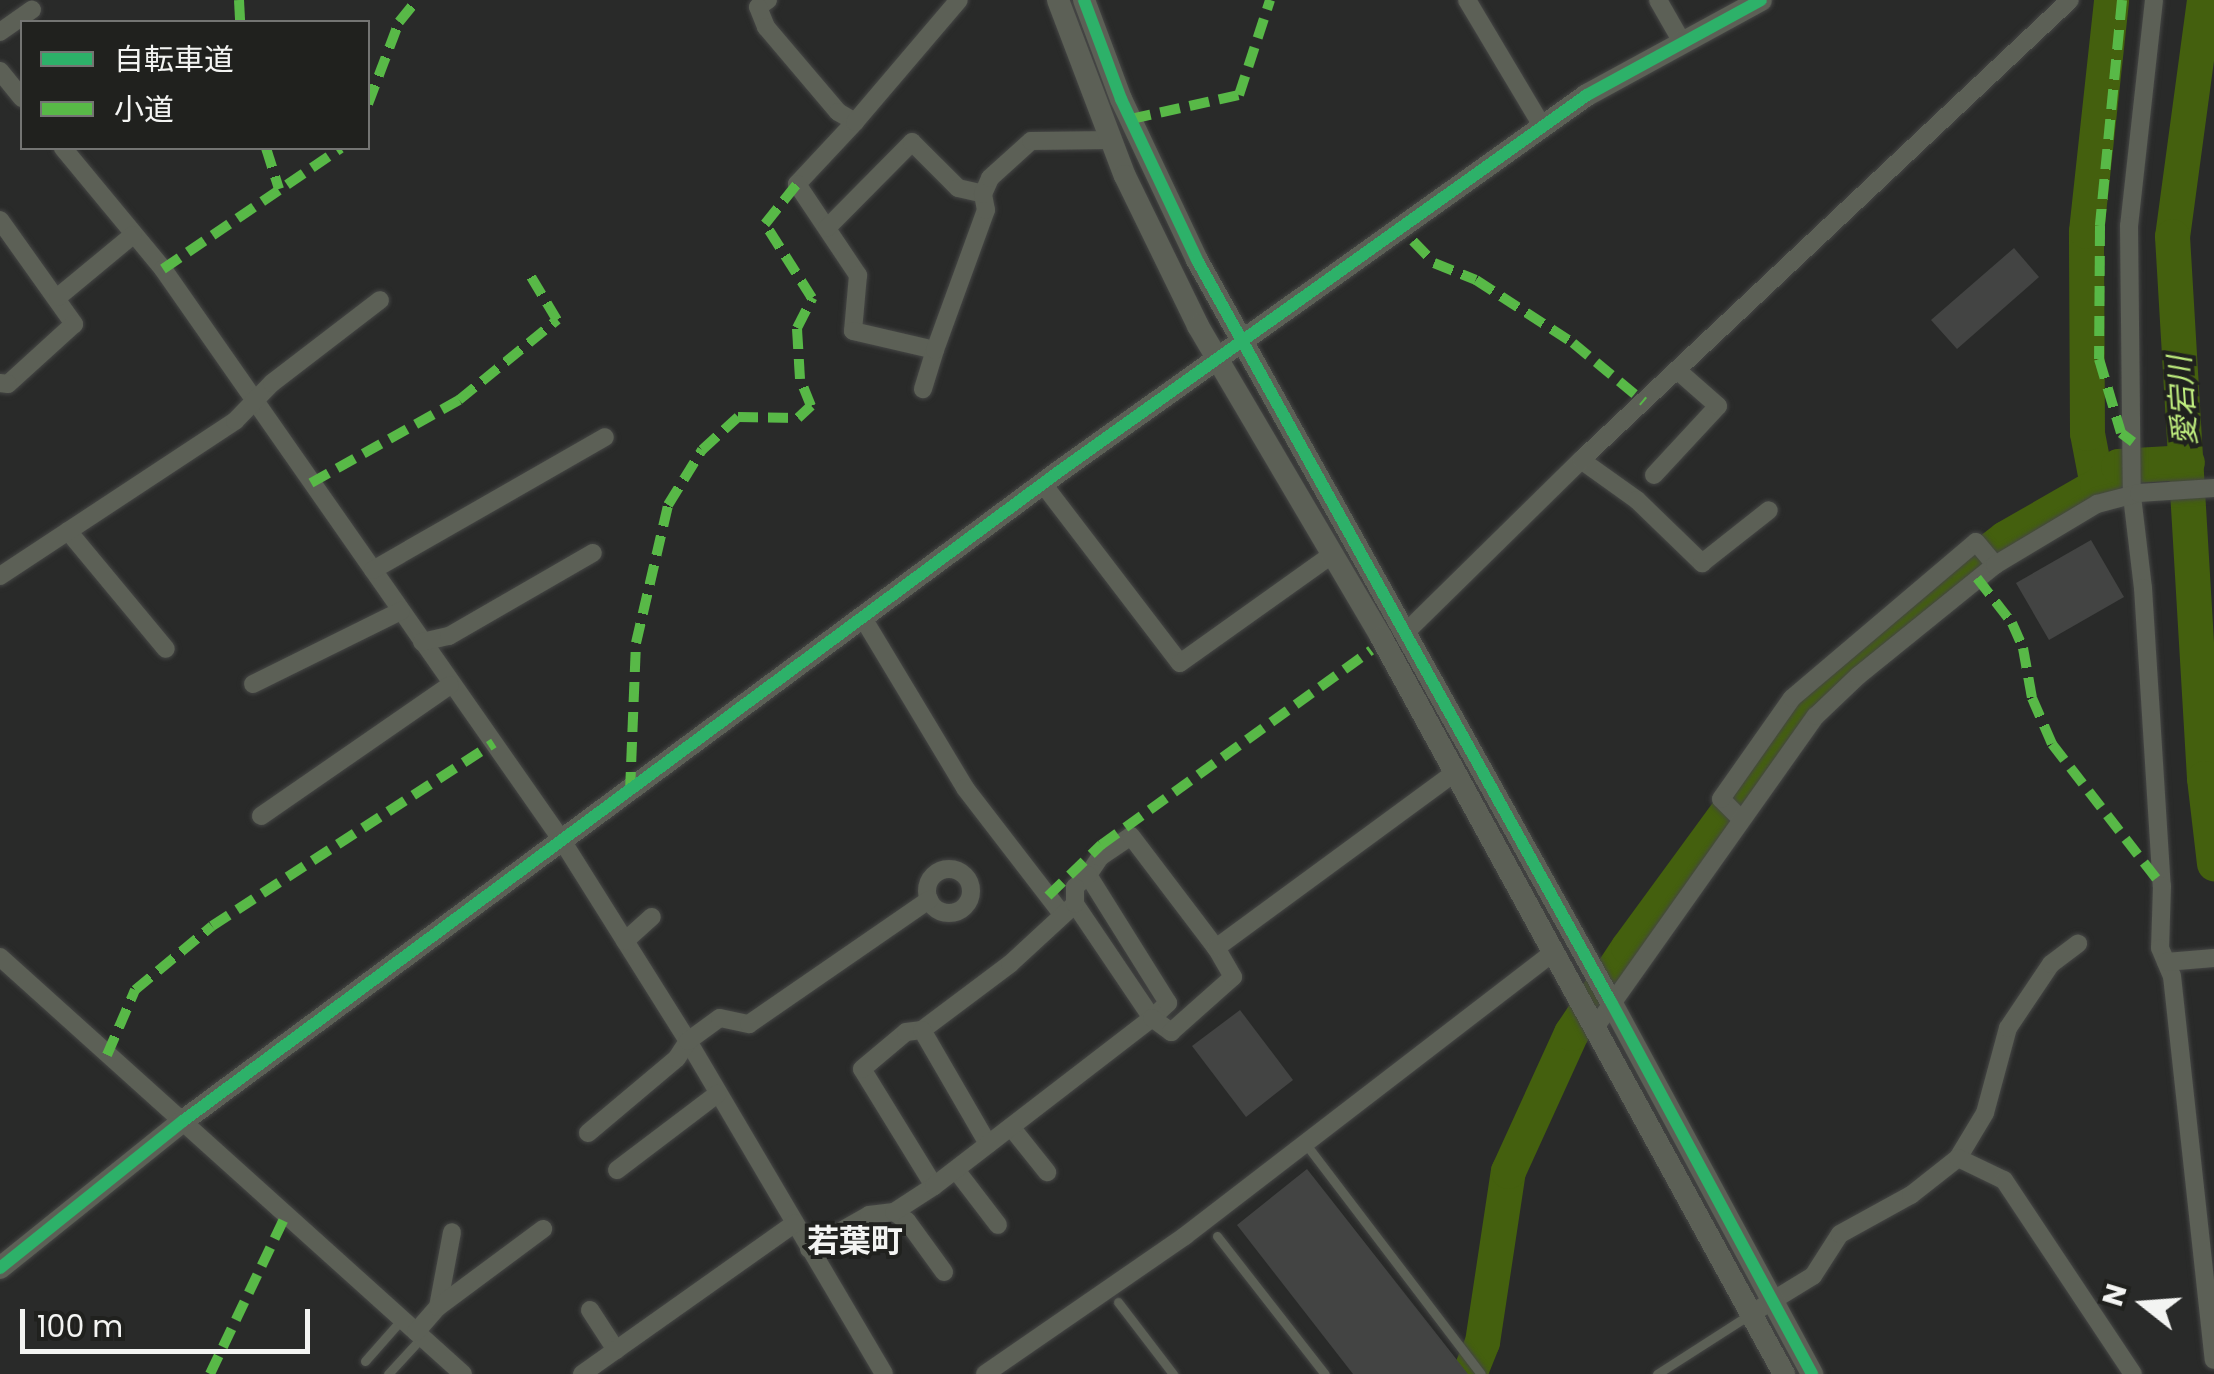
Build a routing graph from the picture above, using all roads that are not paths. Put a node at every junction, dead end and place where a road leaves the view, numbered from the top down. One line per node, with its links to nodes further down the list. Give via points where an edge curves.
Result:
1 (959, 0): 15 (street)
2 (1058, 0): 17 (street)
3 (1084, 0): 25 (street, via 1121,99 1198,260)
4 (1467, 0): 16 (street)
5 (1658, 0): 12 (street)
6 (1760, 0): 12 (street)
7 (2070, 0): 28 (street)
8 (2154, 0): 37 (street, via 2128,226)
9 (759, 2): 15 (street, via 766,26 838,112)
10 (32, 10): 11 (street)
11 (0, 32)
12 (1682, 42): 16 (street)
13 (0, 71): 14 (street)
14 (20, 96)
15 (854, 122): 21 (street, via 797,184)
16 (1542, 126): 25 (street)
17 (1111, 140): 19 (street, via 1031,141 990,178); 27 (street, via 1190,310)
18 (65, 150): 22 (street)
19 (983, 194): 21 (street, via 958,188 912,142); 26 (street, via 986,210)
20 (0, 220): 23 (street)
21 (827, 228): 26 (street, via 858,275 853,331)
22 (133, 235): 23 (street); 31 (street)
23 (58, 296): 29 (street, via 74,324 8,384)
24 (380, 300): 31 (street, via 272,383)
25 (1246, 342): 27 (street); 49 (street)
26 (935, 350): 30 (street)
27 (1220, 359): 35 (street); 41 (street)
28 (1677, 370): 33 (street); 34 (street, via 1718,406)
29 (0, 383)
30 (923, 389)
31 (256, 404): 39 (street); 43 (street)
32 (605, 437): 43 (street)
33 (1581, 460): 38 (street, via 1637,500 1702,563); 49 (street)
34 (1654, 475)
35 (1043, 484): 41 (street, via 1180,663); 48 (street)
36 (2214, 488): 37 (street)
37 (2134, 490): 42 (street); 72 (street, via 2162,886 2160,948)
38 (1769, 510)
39 (68, 531): 44 (street); 51 (street)
40 (593, 552): 50 (street, via 450,636)
41 (1333, 554): 58 (street)
42 (1994, 564): 45 (street, via 1976,542); 47 (street)
43 (373, 570): 46 (street)
44 (0, 576)
45 (1912, 595): 47 (street); 52 (street)
46 (401, 611): 50 (street); 54 (street)
47 (1930, 614): 53 (street)
48 (863, 618): 61 (street); 64 (street, via 965,788)
49 (1406, 632): 73 (street)
50 (422, 642): 55 (street)
51 (166, 649)
52 (1838, 657): 53 (street); 56 (street, via 1792,698)
53 (1858, 676): 57 (street)
54 (252, 684)
55 (450, 685): 59 (street); 61 (street)
56 (1769, 733): 57 (street); 60 (street, via 1720,799)
57 (1791, 749): 60 (street)
58 (1454, 773): 68 (street); 69 (street)
59 (262, 816)
60 (1741, 818): 73 (street)
61 (563, 842): 66 (street); 79 (street)
62 (1088, 875): 64 (street); 68 (street, via 1100,857 1131,836); 74 (street, via 1168,1003)
63 (929, 900): 77 (street, via 750,1024 720,1018)
64 (1068, 909): 74 (street); 76 (street, via 1010,964)
65 (652, 918): 66 (street)
66 (625, 940): 77 (street)
67 (2078, 944): 84 (street, via 2050,964 2008,1028 1984,1113)
68 (1216, 948): 74 (street, via 1233,977 1170,1032)
69 (1553, 953): 75 (street); 82 (street)
70 (0, 957): 79 (street)
71 (2214, 958): 72 (street)
72 (2166, 962): 106 (street)
73 (1610, 999): 75 (street); 99 (street)
74 (1152, 1018): 80 (street)
75 (1592, 1025): 102 (street)
76 (922, 1030): 83 (street); 88 (street, via 906,1032 862,1069)
77 (688, 1041): 78 (street); 81 (street, via 677,1058)
78 (717, 1094): 85 (street); 90 (street)
79 (182, 1121): 96 (street); 103 (street)
80 (1011, 1127): 83 (street); 87 (street)
81 (588, 1133)
82 (1305, 1143): 111 (street, via 1185,1236); 114 (lane)
83 (988, 1144): 86 (street)
84 (1958, 1158): 99 (street, via 1910,1195 1840,1234 1813,1276); 118 (street, via 2004,1180)
85 (617, 1170)
86 (956, 1170): 88 (street); 91 (street)
87 (1047, 1172)
88 (934, 1186): 89 (street)
89 (894, 1212): 95 (street, via 869,1216); 97 (street)
90 (794, 1223): 95 (street); 104 (street)
91 (998, 1225)
92 (543, 1230): 100 (street)
93 (452, 1232): 100 (street)
94 (1218, 1236): 113 (lane)
95 (809, 1249): 110 (street)
96 (0, 1268)
97 (944, 1272)
98 (1118, 1302): 112 (lane)
99 (1772, 1302): 102 (street); 117 (street)
100 (438, 1307): 103 (street)
101 (590, 1310): 104 (street)
102 (1749, 1315): 115 (lane); 116 (street)
103 (413, 1329): 105 (lane); 107 (lane); 108 (street)
104 (616, 1350): 109 (street)
105 (365, 1360)
106 (2214, 1360)
107 (388, 1374)
108 (463, 1374)
109 (582, 1374)
110 (884, 1374)
111 (984, 1374)
112 (1173, 1374)
113 (1326, 1374)
114 (1481, 1374)
115 (1657, 1374)
116 (1784, 1374)
117 (1812, 1374)
118 (2133, 1374)

